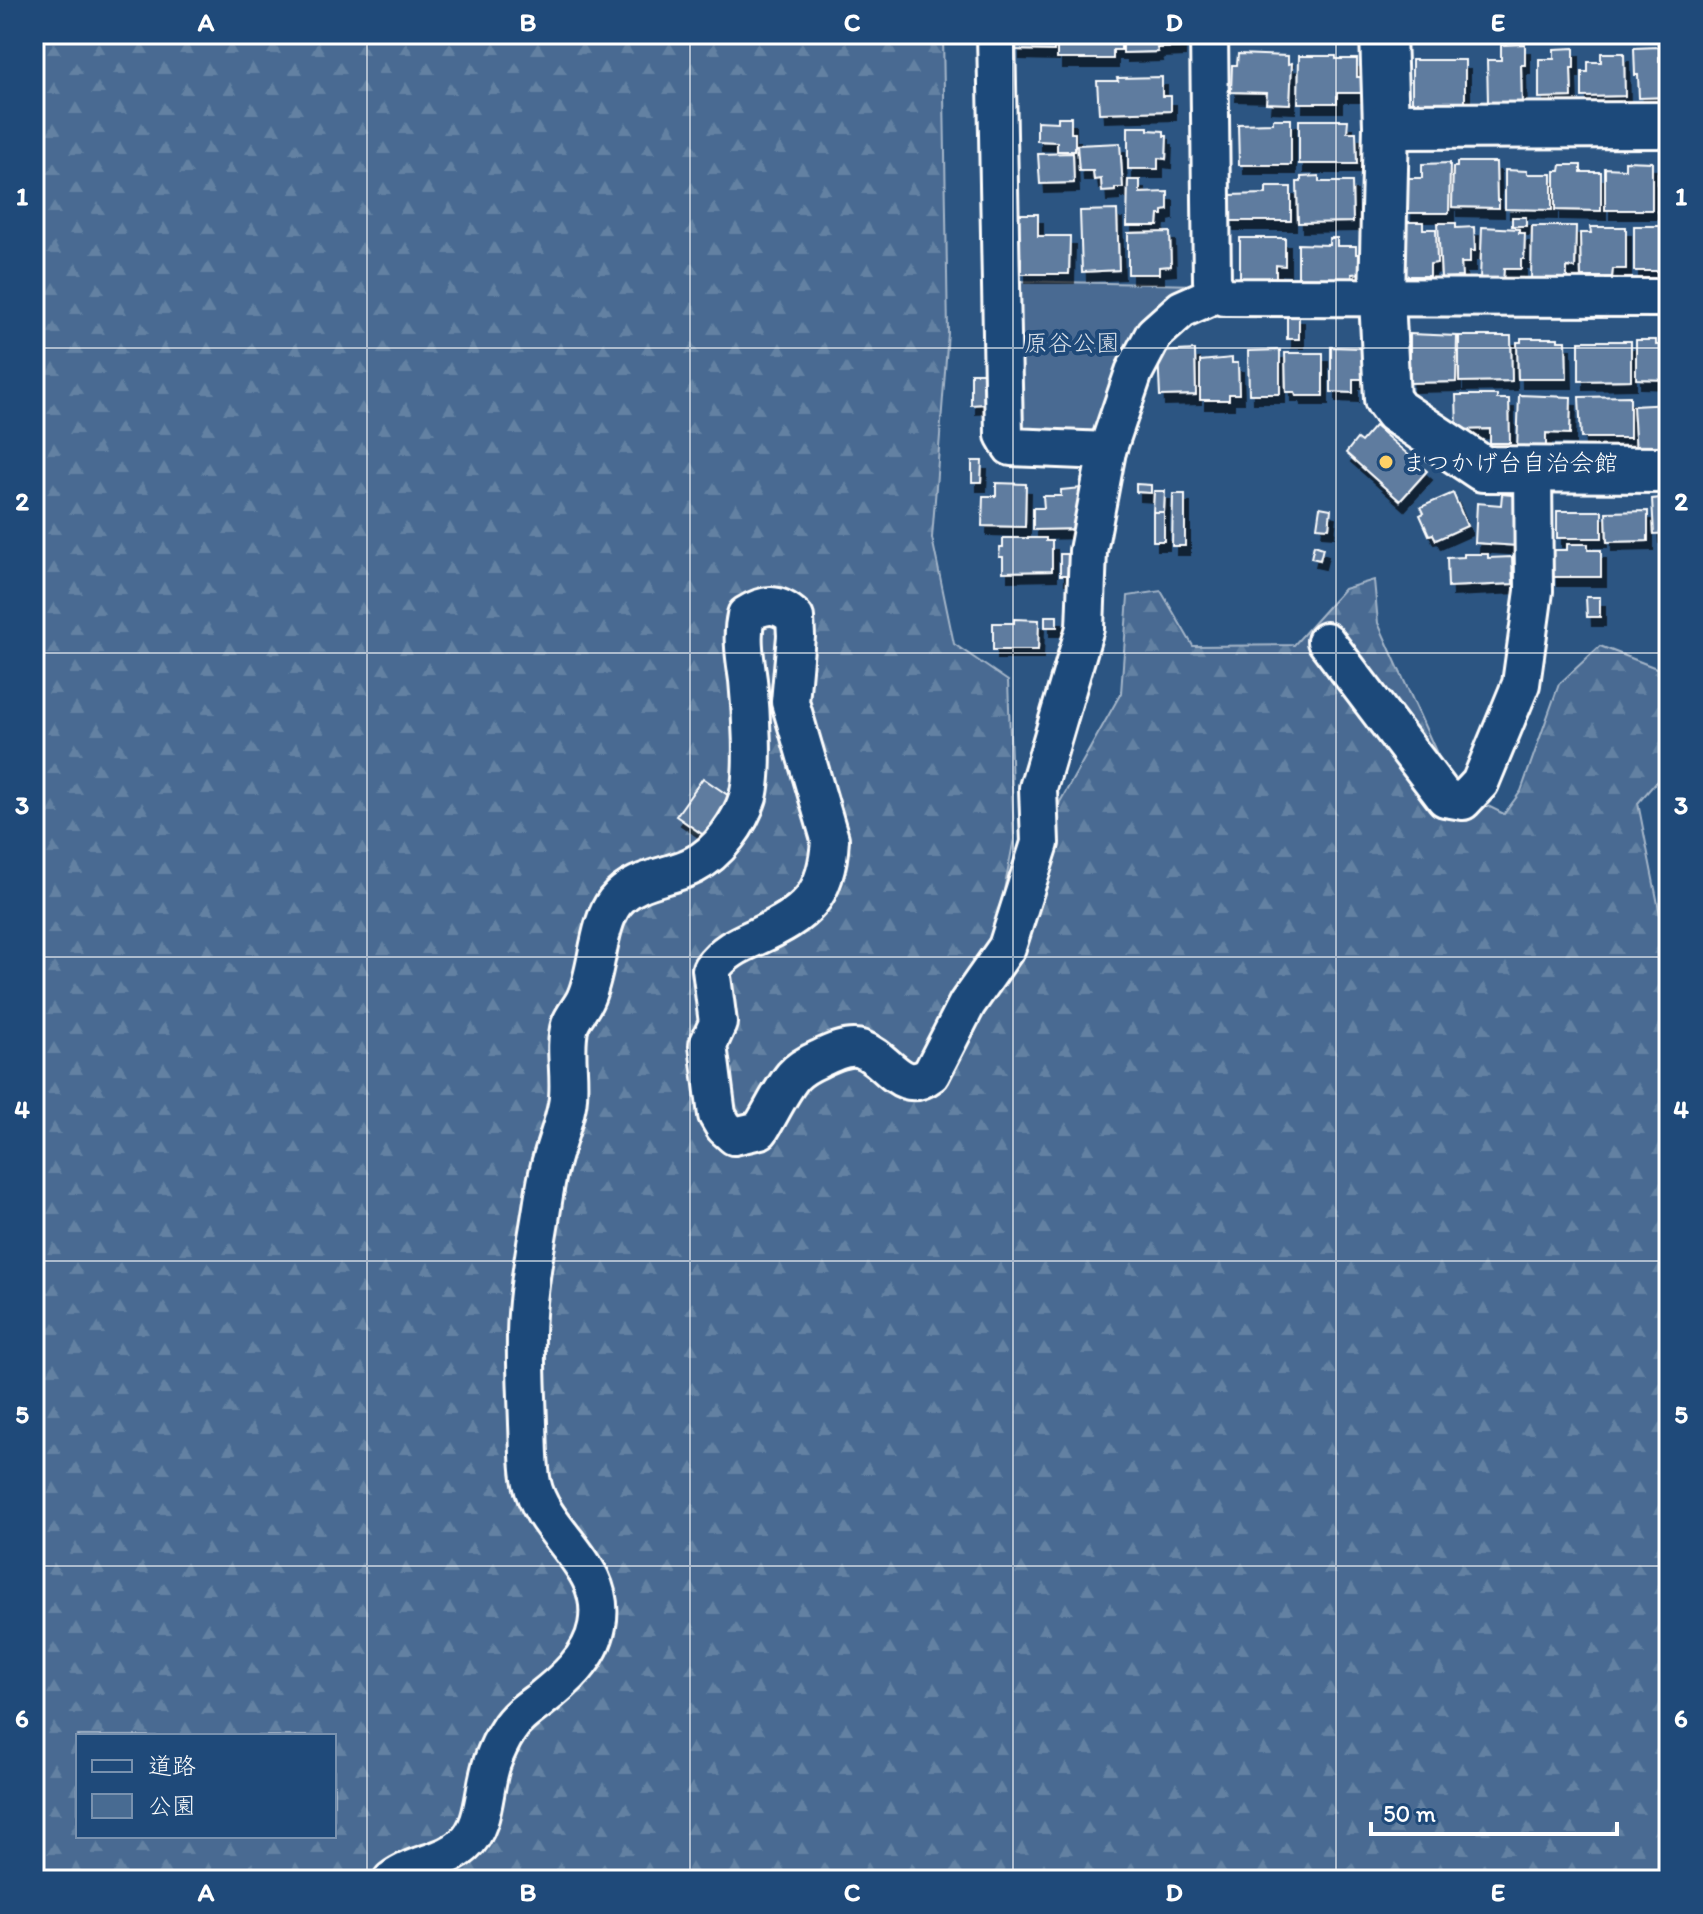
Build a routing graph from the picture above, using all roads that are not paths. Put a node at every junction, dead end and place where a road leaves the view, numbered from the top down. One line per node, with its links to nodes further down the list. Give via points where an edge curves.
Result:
1 (996, 34): 9 (street, via 1004,435 1011,447)
2 (1209, 34): 6 (street, via 1212,281)
3 (1383, 34): 5 (street)
4 (1669, 125): 5 (street)
5 (1386, 126): 7 (street)
6 (1218, 293): 7 (street); 9 (street, via 1182,309 1154,334 1134,372)
7 (1382, 298): 8 (street); 10 (street, via 1387,399 1396,411 1483,469)
8 (1669, 298)
9 (1107, 451): 13 (street, via 1088,551 1085,628 1038,788 1040,843 1007,947 922,1081 904,1080 862,1050 850,1048 795,1074 760,1130 734,1136 717,1115 708,1045 718,1023 711,969 733,948 778,927 814,898 828,863 830,839 790,702 795,618 775,605 746,615 742,632 749,692 748,796 737,823 702,859 634,887 613,904 585,999 571,1023 568,1098 534,1256 525,1361 532,1485 588,1574 596,1592 597,1625 577,1666 507,1731 472,1836 451,1855)
10 (1533, 469): 11 (street); 12 (street, via 1534,591 1521,684 1480,783 1463,801 1445,798)
11 (1669, 470)
12 (1326, 641)
13 (392, 1880)

